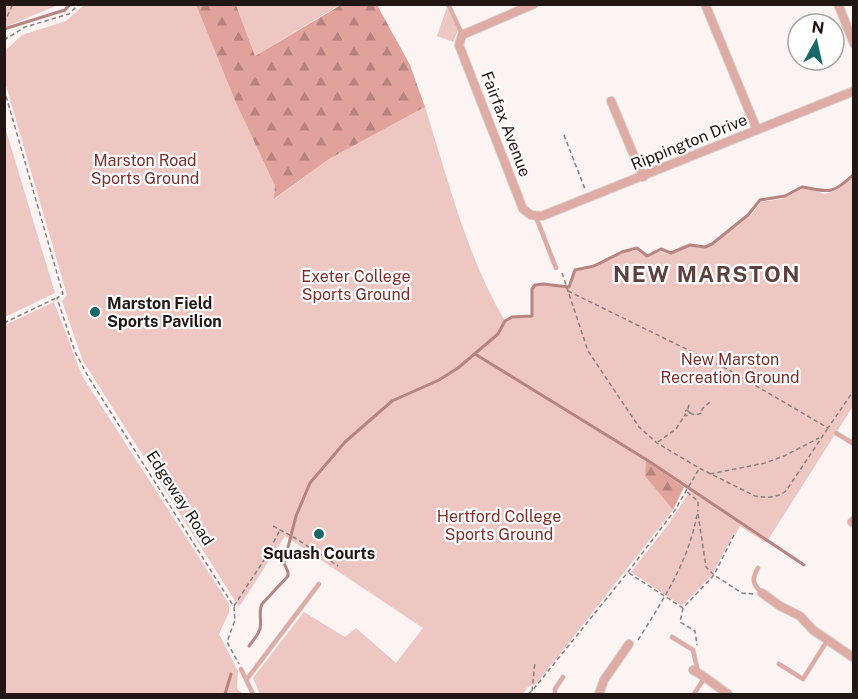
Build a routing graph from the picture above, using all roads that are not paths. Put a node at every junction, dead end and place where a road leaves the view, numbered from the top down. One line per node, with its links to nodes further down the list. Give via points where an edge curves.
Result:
1 (448, 4): 5 (lane)
2 (534, 4): 5 (street)
3 (705, 4): 9 (street)
4 (838, 4): 6 (street)
5 (462, 35): 11 (street, Fairfax Avenue, via 459,45 523,209)
6 (854, 44)
7 (854, 91): 9 (street, Rippington Drive)
8 (610, 101): 10 (street)
9 (757, 130): 10 (street, Rippington Drive)
10 (643, 177): 11 (street, Rippington Drive)
11 (536, 217): 12 (lane)
12 (556, 268)
13 (836, 434): 14 (lane)
14 (854, 444)
15 (758, 568): 17 (lane, via 753,581)
16 (319, 584): 26 (lane)
17 (762, 593): 19 (street, via 800,616)
18 (672, 637): 24 (lane, via 693,650)
19 (827, 641): 21 (street); 22 (lane, via 803,679)
20 (629, 644): 29 (street)
21 (854, 658)
22 (779, 664)
23 (241, 669): 26 (lane)
24 (699, 673): 30 (lane); 31 (street)
25 (563, 677): 28 (lane)
26 (247, 679): 27 (lane)
27 (253, 694)
28 (555, 694)
29 (599, 694)
30 (694, 694)
31 (728, 694)

